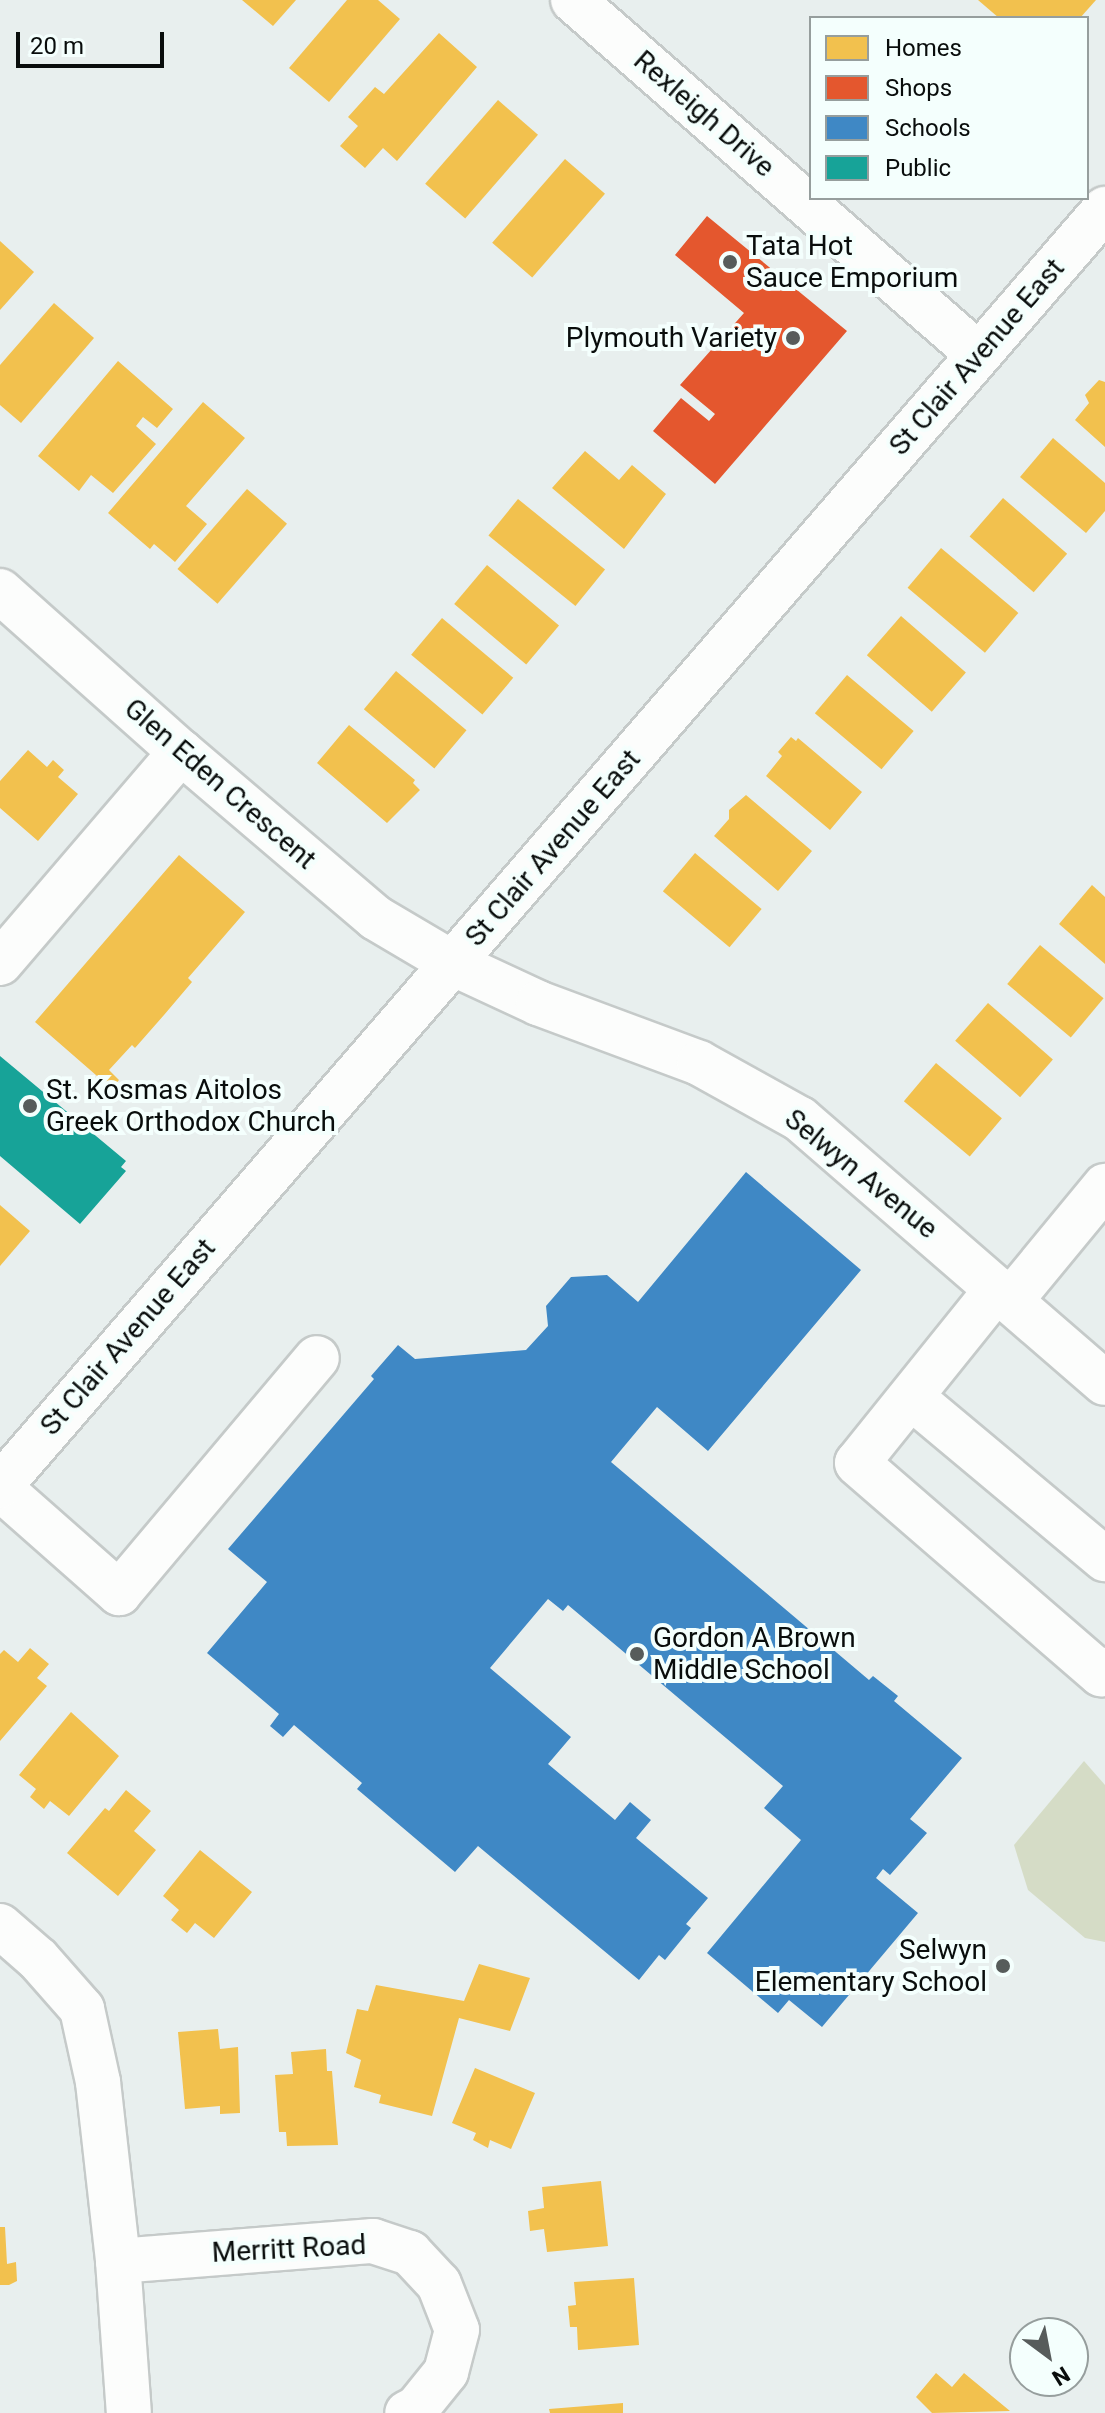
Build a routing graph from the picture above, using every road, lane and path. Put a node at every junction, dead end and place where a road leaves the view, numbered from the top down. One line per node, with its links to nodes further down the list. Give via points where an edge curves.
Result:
1 (573, 0): 3 (street, Rexleigh Drive)
2 (1105, 209): 3 (street, St Clair Avenue East)
3 (979, 355): 7 (street, St Clair Avenue East)
4 (0, 591): 5 (street, Glen Eden Crescent)
5 (181, 752): 6 (street); 7 (street, Glen Eden Crescent, via 376,918)
6 (0, 963)
7 (452, 963): 9 (street, Selwyn Avenue, via 538,1003 699,1063 800,1119); 13 (street, St Clair Avenue East)
8 (1105, 1186): 9 (street)
9 (1004, 1294): 11 (street, Selwyn Avenue); 12 (street)
10 (317, 1358): 13 (street, via 119,1593)
11 (1105, 1383)
12 (911, 1397): 14 (street); 15 (street, via 857,1463 1101,1674)
13 (0, 1487)
14 (1105, 1559)
15 (1105, 1670)
16 (0, 1926): 17 (street, via 82,2009 98,2082)
17 (118, 2261): 18 (street); 19 (street, Merritt Road, via 373,2241 410,2253 439,2284 457,2330 446,2372)
18 (129, 2413)
19 (407, 2413)

